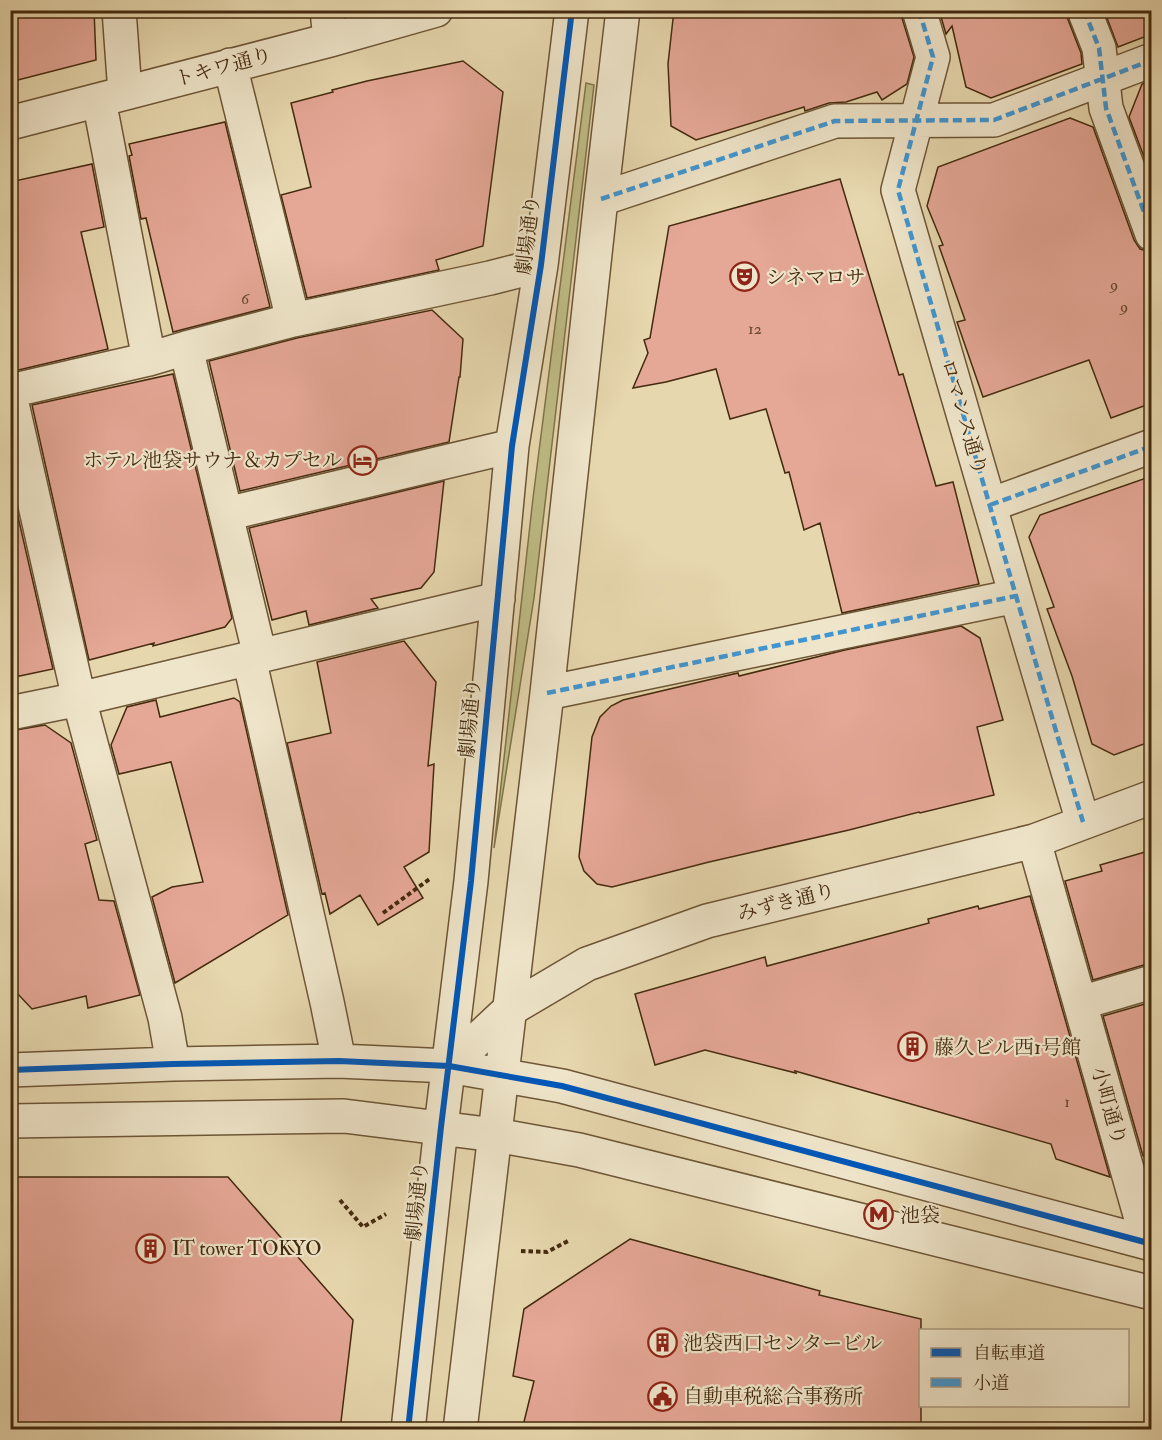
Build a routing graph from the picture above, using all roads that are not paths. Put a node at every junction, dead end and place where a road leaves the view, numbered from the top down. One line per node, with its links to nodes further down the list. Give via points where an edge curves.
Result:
1 (119, 10): 11 (street)
2 (436, 10): 7 (street, トキワ通り)
3 (572, 10): 16 (street, 劇場通り)
4 (623, 10): 14 (street)
5 (919, 10): 12 (street, ロマンス通り, via 933,57)
6 (1084, 10): 10 (street, via 1099,48)
7 (329, 25): 9 (street, トキワ通り)
8 (1152, 60): 10 (street)
9 (230, 65): 11 (street, トキワ通り); 17 (street)
10 (1103, 79): 12 (street, via 994,120); 15 (street, via 1106,108)
11 (112, 96): 13 (street, トキワ通り); 19 (street)
12 (917, 121): 14 (street, via 835,121); 23 (street, ロマンス通り, via 898,190)
13 (10, 123)
14 (601, 199): 28 (street)
15 (1152, 234)
16 (541, 265): 17 (street); 21 (street, 劇場通り)
17 (293, 320): 18 (street)
18 (186, 348): 19 (street); 24 (street)
19 (149, 359): 20 (street)
20 (10, 393): 29 (street)
21 (512, 446): 24 (street); 26 (street, 劇場通り)
22 (1152, 446): 23 (street)
23 (990, 505): 25 (street, ロマンス通り)
24 (226, 514): 27 (street)
25 (1016, 596): 28 (street); 32 (street, ロマンス通り)
26 (498, 599): 27 (street); 39 (street, 劇場通り)
27 (254, 657): 29 (street); 37 (street)
28 (548, 693): 36 (street)
29 (80, 699): 30 (street); 38 (street, via 165,1018)
30 (10, 713)
31 (1152, 797): 32 (street, みずき通り)
32 (1083, 822): 33 (street, みずき通り)
33 (1034, 841): 35 (street, 小町通り); 36 (street, みずき通り, via 707,921 583,966)
34 (1152, 982): 35 (street)
35 (1080, 1003): 45 (street, 小町通り)
36 (509, 1010): 39 (street, みずき通り); 41 (street)
37 (339, 1061): 38 (street); 39 (street)
38 (173, 1064): 40 (street)
39 (449, 1066): 41 (street); 43 (street, 劇場通り)
40 (10, 1070)
41 (501, 1076): 44 (street); 45 (street, via 562,1086)
42 (10, 1121): 43 (street, via 344,1116)
43 (441, 1127): 44 (street); 47 (street, 劇場通り)
44 (495, 1135): 46 (street, via 579,1150); 48 (street)
45 (1150, 1243)
46 (1152, 1293)
47 (408, 1430)
48 (460, 1430)

